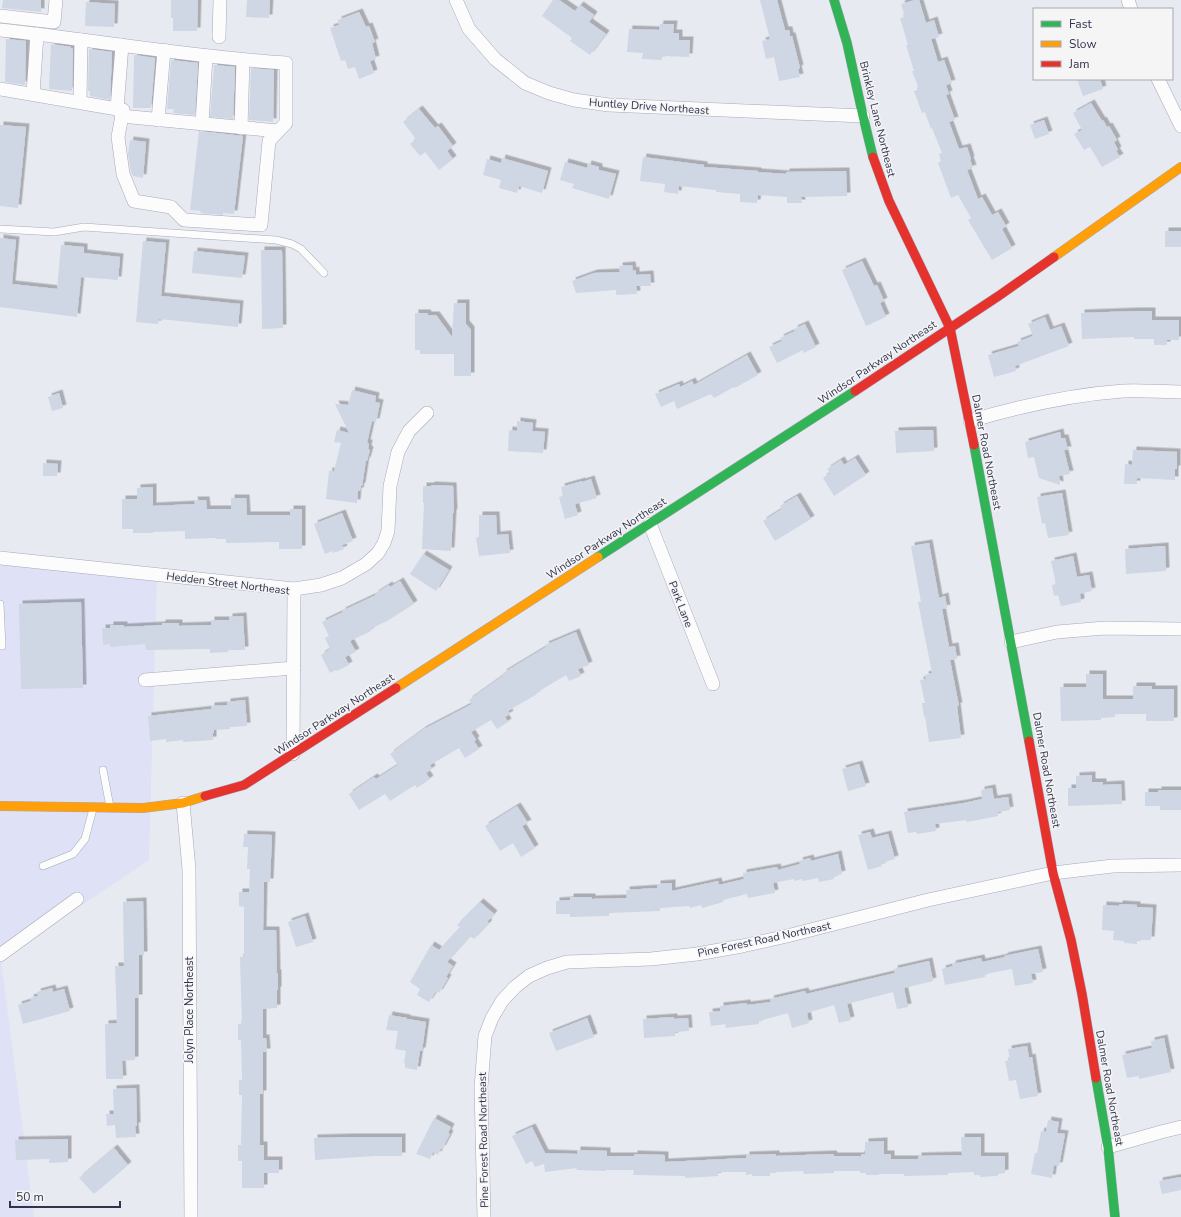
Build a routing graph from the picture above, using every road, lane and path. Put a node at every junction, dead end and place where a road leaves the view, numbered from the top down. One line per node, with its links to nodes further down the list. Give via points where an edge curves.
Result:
1 (56, 0): 5 (street, via 54,22)
2 (220, 0): 8 (street)
3 (456, 0): 19 (street, Huntley Drive Northeast, via 469,29 495,59 526,83 549,93 608,105)
4 (834, 0): 19 (street, Brinkley Lane Northeast, via 847,43)
5 (0, 16)
6 (0, 30): 7 (street)
7 (37, 34): 9 (street); 16 (street)
8 (219, 37)
9 (81, 40): 10 (street); 17 (street)
10 (122, 45): 11 (street); 18 (street)
11 (164, 50): 12 (street); 20 (street)
12 (206, 56): 13 (street); 21 (street)
13 (242, 60): 23 (street); 24 (street, via 286,63 286,123)
14 (1158, 80): 22 (street)
15 (0, 89): 16 (street)
16 (34, 94): 17 (street)
17 (80, 102): 18 (street)
18 (119, 112): 20 (street); 24 (street, via 118,137 123,174 134,201 171,207 184,220 261,225 269,141)
19 (863, 116): 28 (street, Brinkley Lane Northeast, via 874,159 889,201)
20 (158, 120): 21 (street)
21 (202, 124): 23 (street)
22 (1181, 126)
23 (241, 128): 24 (street)
24 (278, 131)
25 (1181, 167): 28 (street, Windsor Parkway Northeast)
26 (0, 229): 27 (lane, via 54,232 84,227 276,240 301,249)
27 (324, 273)
28 (950, 328): 31 (street, Dalmer Road Northeast); 32 (street, Windsor Parkway Northeast)
29 (1181, 392): 31 (street, via 1124,391 1085,395 1038,403)
30 (426, 413): 34 (street, via 409,431 398,452 390,486 388,531 378,553 366,564 342,578 321,585)
31 (970, 421): 37 (street, Dalmer Road Northeast)
32 (650, 524): 41 (street, Park Lane); 42 (street, Windsor Parkway Northeast)
33 (0, 558): 34 (street, Hedden Street Northeast)
34 (294, 589): 39 (street, Hedden Street Northeast)
35 (0, 604): 38 (lane)
36 (1181, 629): 37 (street, via 1105,628 1057,632)
37 (1010, 642): 50 (street, Dalmer Road Northeast)
38 (0, 646)
39 (294, 668): 40 (street); 42 (street, Hedden Street Northeast)
40 (145, 680)
41 (712, 684)
42 (293, 754): 44 (street, Windsor Parkway Northeast, via 244,785)
43 (103, 770): 47 (lane)
44 (183, 803): 47 (street, Windsor Parkway Northeast, via 143,808); 55 (street, Jolyn Place Northeast, via 189,869)
45 (0, 806): 46 (street, Windsor Parkway Northeast)
46 (94, 807): 47 (street, Windsor Parkway Northeast); 49 (lane, via 85,839 73,854)
47 (110, 807)
48 (1181, 865): 50 (street, Pine Forest Road Northeast, via 1113,866)
49 (43, 866)
50 (1053, 873): 54 (street, Dalmer Road Northeast, via 1079,979); 56 (street, Pine Forest Road Northeast, via 928,900 742,946 651,959 567,962 529,976 502,1001 485,1036 481,1087)
51 (77, 899): 52 (street)
52 (0, 955)
53 (1181, 1127): 54 (street)
54 (1108, 1147): 57 (street, Dalmer Road Northeast)
55 (191, 1217)
56 (484, 1217)
57 (1115, 1217)

